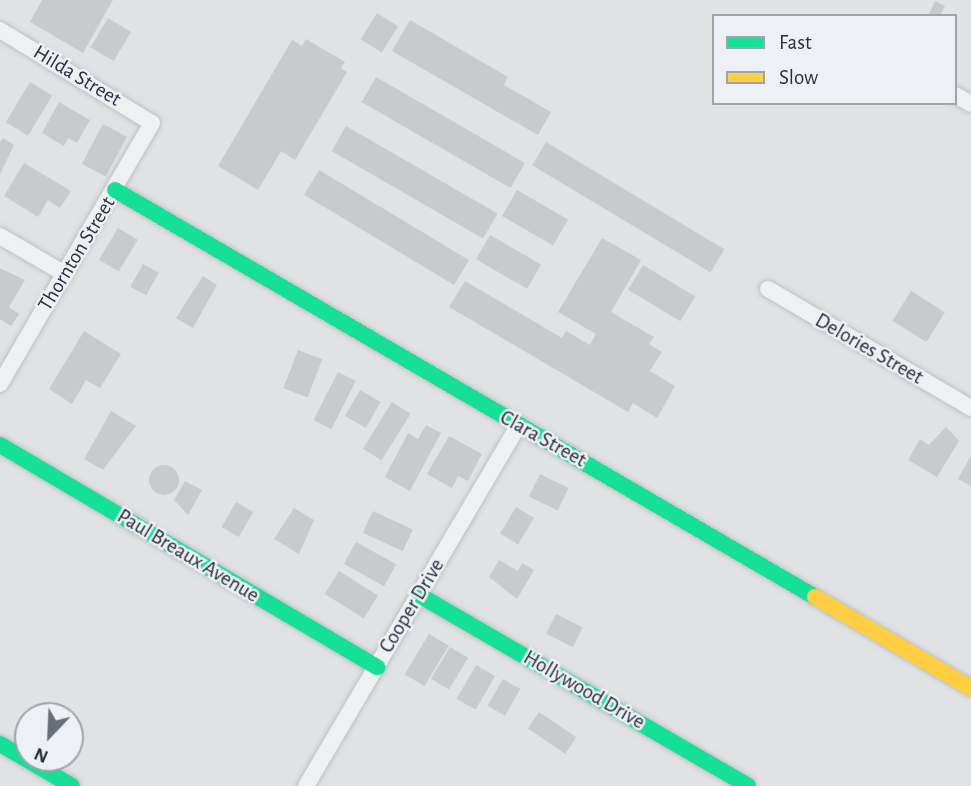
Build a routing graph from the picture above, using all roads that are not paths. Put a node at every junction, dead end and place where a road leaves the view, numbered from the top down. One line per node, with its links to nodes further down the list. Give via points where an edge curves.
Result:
1 (0, 30): 2 (street, Hilda Street)
2 (152, 123): 3 (street, Thornton Street)
3 (115, 190): 5 (street, Thornton Street); 9 (street, Clara Street)
4 (0, 236): 5 (street)
5 (65, 274): 7 (street, Thornton Street)
6 (768, 289): 8 (street, Delories Street)
7 (0, 384)
8 (971, 408)
9 (518, 426): 11 (street, Cooper Drive); 13 (street, Clara Street)
10 (0, 445): 12 (street, Paul Breaux Avenue)
11 (419, 595): 12 (street, Cooper Drive); 17 (street, Hollywood Drive)
12 (377, 667): 16 (street, Cooper Drive)
13 (971, 688)
14 (0, 744): 15 (street)
15 (72, 786)
16 (306, 786)
17 (748, 786)

